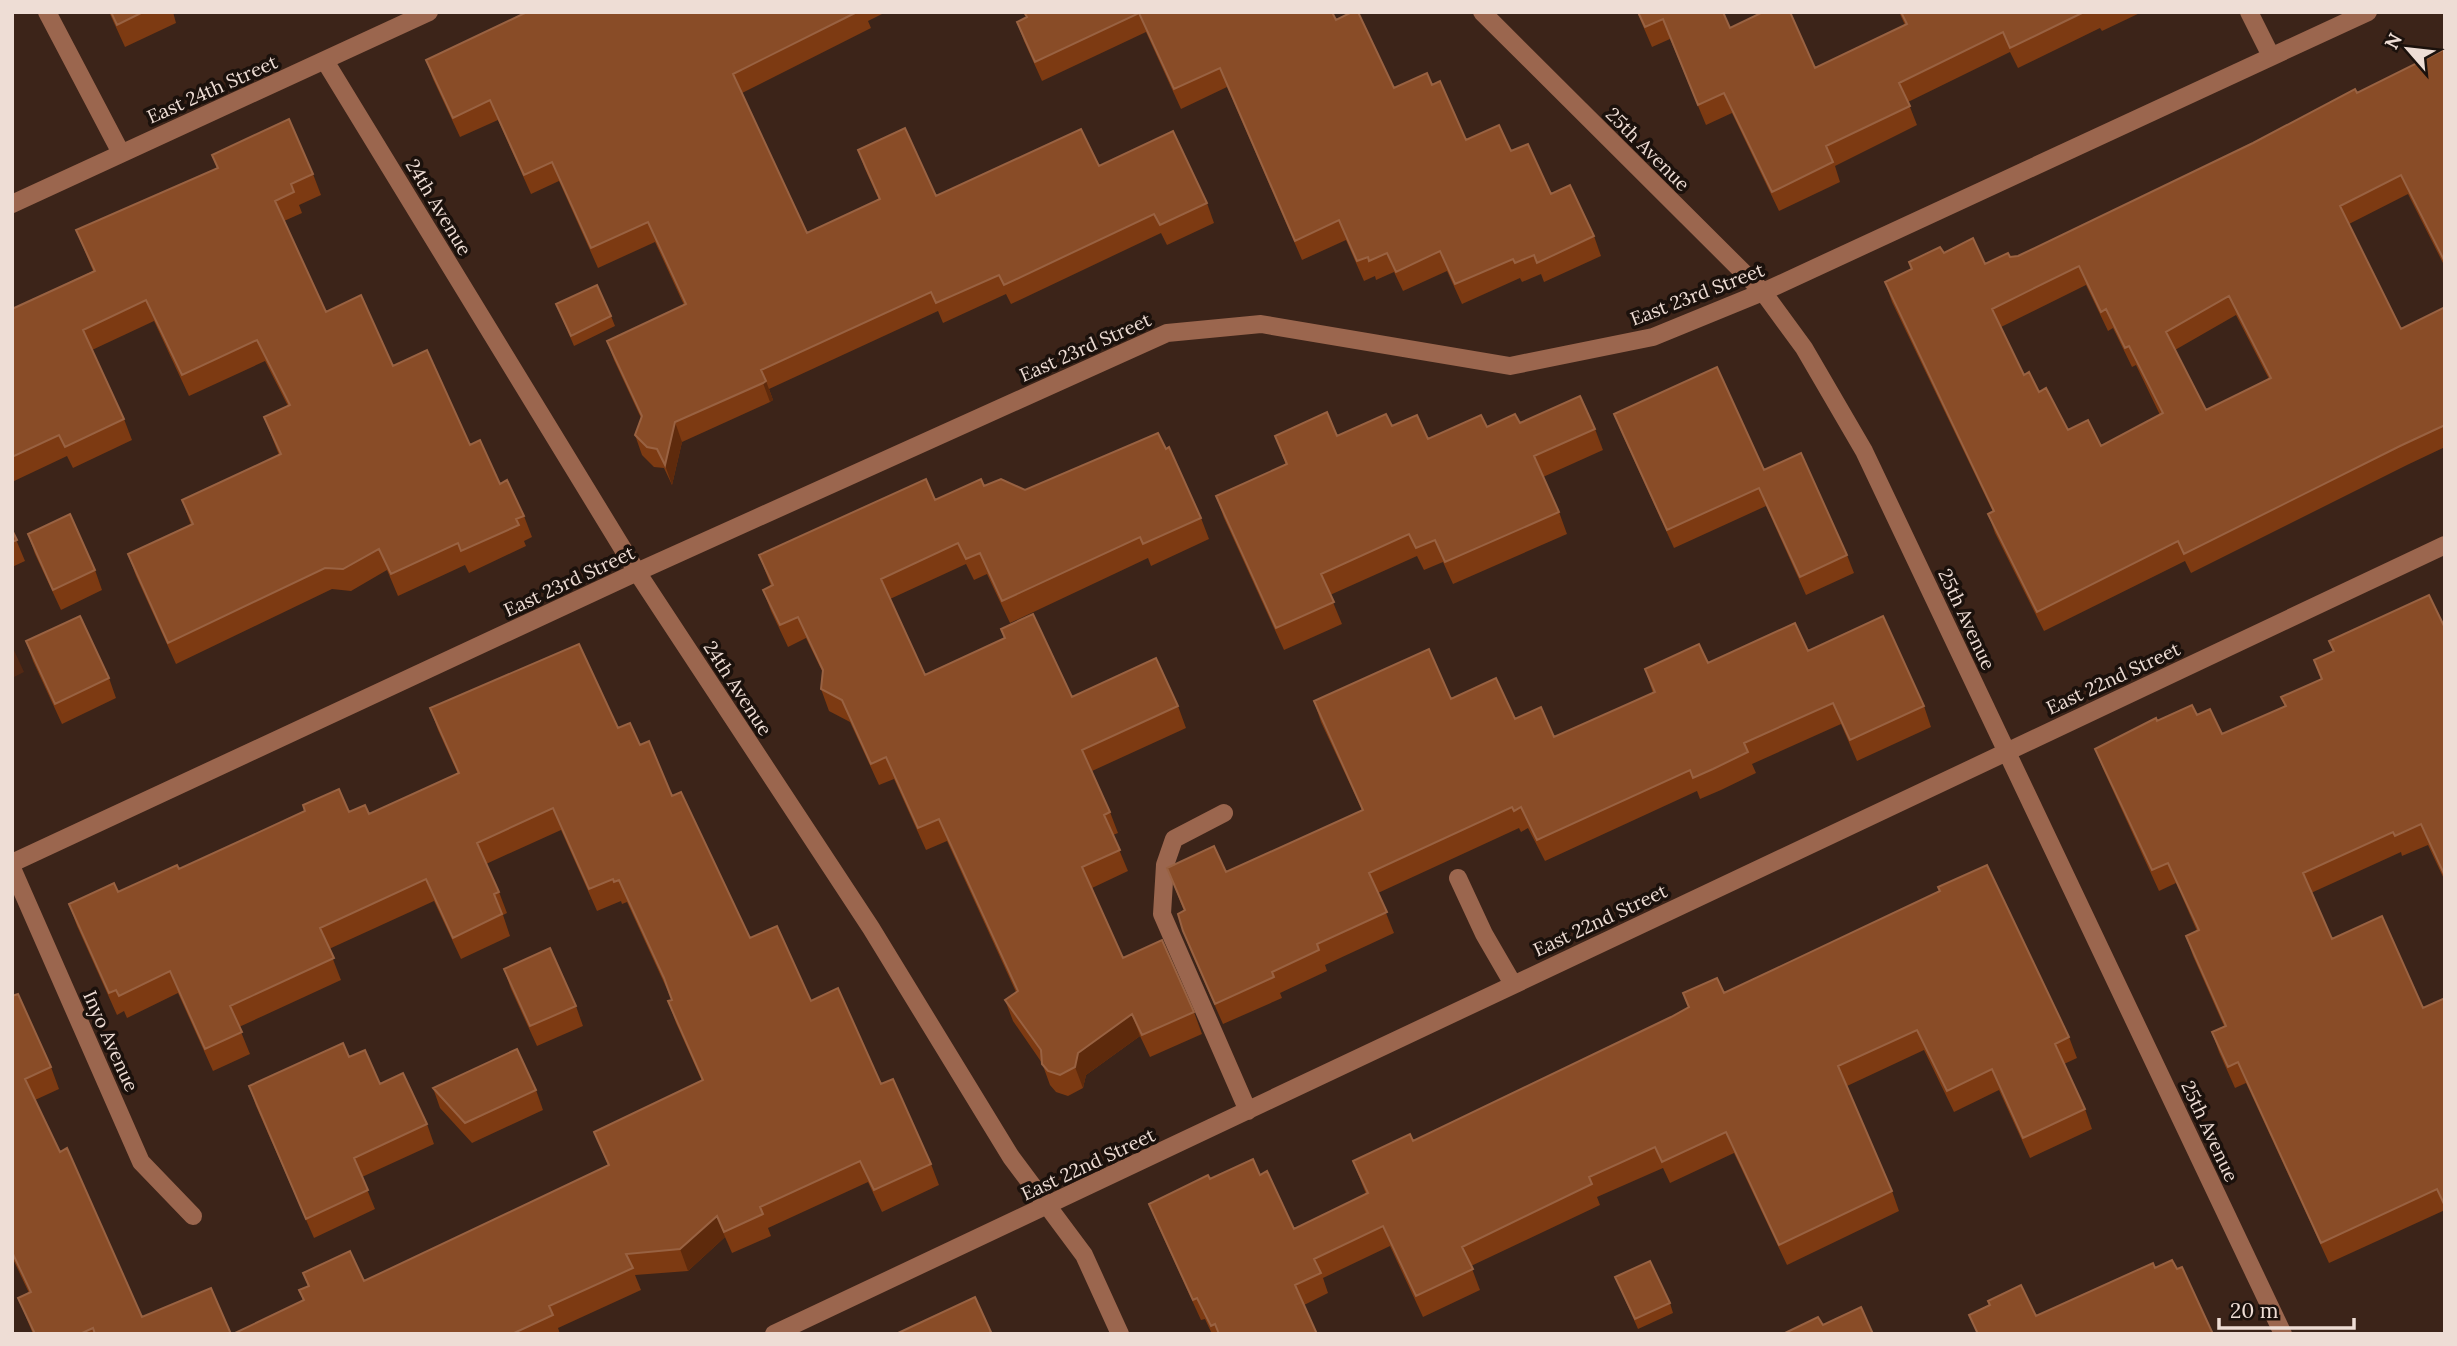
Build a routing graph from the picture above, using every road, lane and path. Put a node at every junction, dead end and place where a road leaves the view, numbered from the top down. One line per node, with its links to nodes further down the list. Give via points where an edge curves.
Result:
1 (47, 12): 8 (street)
2 (429, 12): 7 (street, East 24th Street)
3 (1482, 12): 10 (street, 25th Avenue)
4 (2249, 12): 6 (street)
5 (2368, 12): 6 (street, East 23rd Street)
6 (2271, 56): 10 (street, East 23rd Street)
7 (324, 61): 8 (street, East 24th Street); 12 (street, 24th Avenue)
8 (121, 153): 9 (street, East 24th Street)
9 (12, 204)
10 (1763, 292): 12 (street, East 23rd Street, via 1653,337 1510,366 1261,324 1167,333); 13 (street, 25th Avenue, via 1804,348 1864,451)
11 (2445, 545): 13 (street, East 22nd Street)
12 (637, 572): 15 (street, East 23rd Street); 19 (street, 24th Avenue, via 871,928 1011,1157)
13 (2006, 752): 17 (street, East 22nd Street); 23 (street, 25th Avenue)
14 (1224, 813): 18 (street, via 1174,839 1165,865 1162,914)
15 (12, 865): 20 (street, Inyo Avenue, via 141,1162)
16 (1458, 878): 17 (street)
17 (1513, 984): 18 (street, East 22nd Street)
18 (1248, 1111): 19 (street, East 22nd Street)
19 (1050, 1205): 21 (street, East 22nd Street); 22 (street, 24th Avenue, via 1084,1255)
20 (193, 1216)
21 (774, 1334)
22 (1120, 1334)
23 (2283, 1334)

